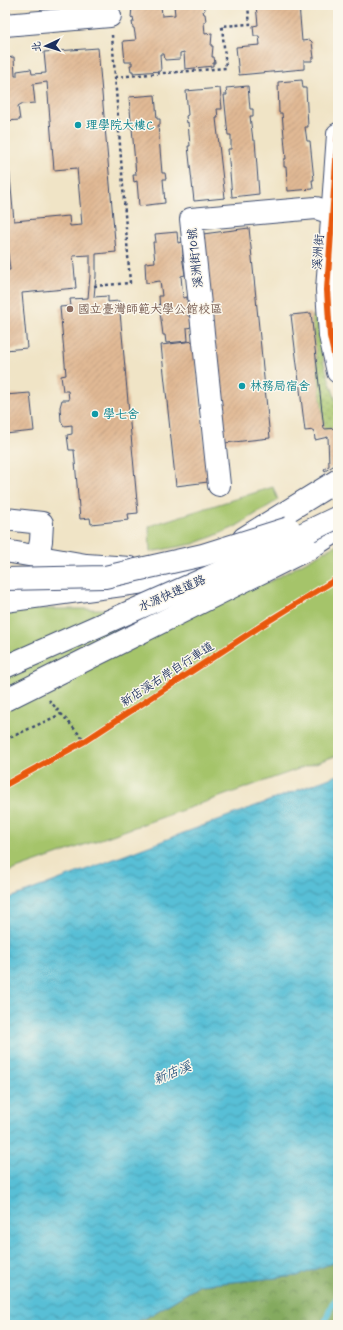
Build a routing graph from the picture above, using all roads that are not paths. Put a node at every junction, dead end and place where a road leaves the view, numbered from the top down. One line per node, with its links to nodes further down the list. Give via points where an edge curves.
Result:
1 (110, 16): 2 (main road)
2 (5, 25)
3 (338, 134): 4 (main road, 溪洲街)
4 (332, 213): 5 (main road, 溪洲街, via 327,290 330,336); 7 (main road, 溪洲街10號, via 316,208 191,219)
5 (338, 372)
6 (338, 480): 14 (main road, via 245,538 199,557 164,566 128,568 86,565)
7 (219, 485)
8 (338, 512): 15 (main road, bridge, via 203,555 105,577)
9 (338, 517): 19 (main road, 水源快速道路, bridge, via 261,554)
10 (5, 519): 14 (main road, via 42,523)
11 (338, 530): 12 (main road)
12 (308, 549): 17 (main road, bridge, via 253,567); 20 (main road, bridge)
13 (5, 551): 14 (main road)
14 (38, 556)
15 (5, 579)
16 (5, 589): 17 (main road)
17 (85, 590): 18 (main road)
18 (5, 601)
19 (5, 667)
20 (5, 700)

